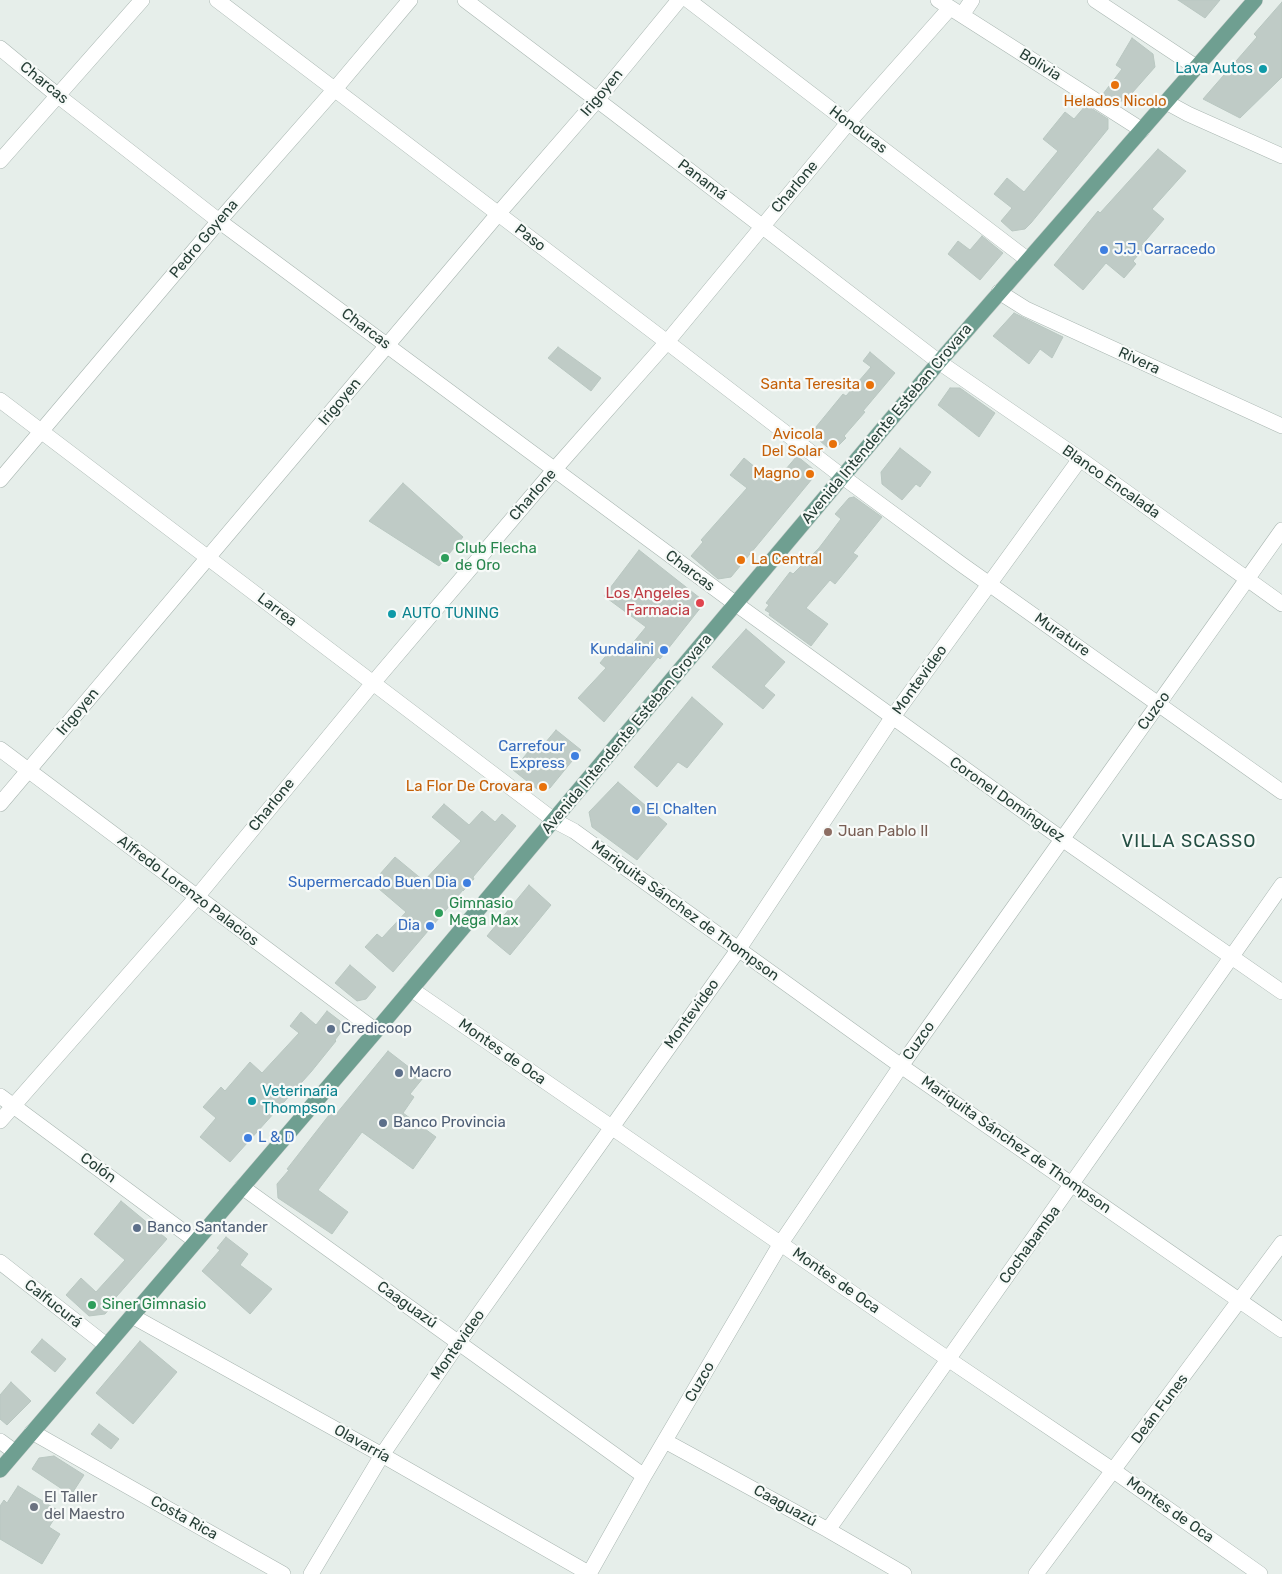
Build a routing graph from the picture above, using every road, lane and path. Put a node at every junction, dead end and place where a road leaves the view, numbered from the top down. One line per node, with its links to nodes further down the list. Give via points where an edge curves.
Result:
1 (142, 0): 14 (street)
2 (217, 0): 13 (street, Paso)
3 (410, 0): 13 (street, Pedro Goyena)
4 (465, 0): 15 (street, Panamá)
5 (679, 0): 15 (street, Irigoyen)
6 (688, 0): 17 (street, Honduras)
7 (972, 0): 10 (street, Charlone)
8 (1095, 0): 12 (street)
9 (1255, 0): 12 (main road, Avenida Intendente Esteban Crovara)
10 (950, 8): 17 (street, Charlone); 18 (street, Bolivia)
11 (0, 48): 14 (street, Charcas)
12 (1196, 67): 16 (main road, Avenida Intendente Esteban Crovara)
13 (335, 89): 21 (street, Paso); 22 (street, Pedro Goyena)
14 (57, 95): 20 (street); 22 (street, Charcas)
15 (597, 100): 21 (street, Irigoyen); 23 (street, Panamá)
16 (1166, 102): 18 (main road, Avenida Intendente Esteban Crovara); 19 (street)
17 (848, 123): 23 (street, Charlone); 24 (street, Honduras)
18 (1142, 130): 24 (main road, Avenida Intendente Esteban Crovara)
19 (1282, 156)
20 (0, 161)
21 (498, 214): 26 (street, Paso); 27 (street, Irigoyen)
22 (219, 221): 27 (street, Charcas); 31 (street, Pedro Goyena)
23 (762, 226): 26 (street, Charlone); 28 (street, Panamá)
24 (1028, 260): 25 (main road, Avenida Intendente Esteban Crovara)
25 (999, 292): 28 (main road, Avenida Intendente Esteban Crovara); 30 (street, Rivera, via 1026,309)
26 (668, 342): 33 (street, Charlone); 34 (street, Paso)
27 (388, 346): 33 (street, Charcas); 37 (street, Irigoyen)
28 (938, 362): 32 (street, Blanco Encalada); 34 (main road, Avenida Intendente Esteban Crovara)
29 (0, 400): 31 (street, Larrea)
30 (1282, 426)
31 (41, 431): 35 (street, Pedro Goyena); 37 (street, Larrea)
32 (1080, 459): 38 (street, Blanco Encalada); 39 (street, Montevideo)
33 (554, 470): 40 (street, Charcas); 42 (street, Charlone)
34 (843, 477): 39 (street, Murature); 40 (main road, Avenida Intendente Esteban Crovara)
35 (0, 480)
36 (1282, 530): 38 (street, Cuzco)
37 (208, 557): 42 (street, Larrea); 46 (street, Irigoyen)
38 (1248, 579): 41 (street, Blanco Encalada); 43 (street, Cuzco)
39 (991, 584): 43 (street, Murature); 44 (street, Montevideo)
40 (736, 604): 44 (street, Coronel Domínguez); 49 (main road, Avenida Intendente Esteban Crovara)
41 (1282, 604)
42 (373, 683): 49 (street, Larrea); 52 (street, Charlone)
43 (1159, 704): 47 (street, Murature); 50 (street, Cuzco)
44 (892, 718): 50 (street, Coronel Domínguez); 53 (street, Montevideo)
45 (0, 750): 46 (street, Alfredo Lorenzo Palacios)
46 (28, 771): 48 (street, Irigoyen); 52 (street, Alfredo Lorenzo Palacios)
47 (1282, 792)
48 (0, 804)
49 (554, 821): 53 (street, Mariquita Sánchez de Thompson, via 574,831); 55 (main road, Avenida Intendente Esteban Crovara)
50 (1062, 839): 54 (street, Coronel Domínguez); 58 (street, Cuzco)
51 (1282, 885): 54 (street, Cochabamba)
52 (196, 898): 57 (street, Alfredo Lorenzo Palacios); 60 (street, Charlone)
53 (738, 950): 58 (street, Mariquita Sánchez de Thompson); 62 (street, Montevideo)
54 (1232, 957): 56 (street, Coronel Domínguez); 63 (street, Cochabamba)
55 (411, 989): 57 (main road, Avenida Intendente Esteban Crovara); 62 (street, Montes de Oca)
56 (1282, 992)
57 (376, 1032): 64 (main road, Avenida Intendente Esteban Crovara)
58 (901, 1066): 63 (street, Mariquita Sánchez de Thompson); 66 (street, Cuzco)
59 (0, 1096): 60 (street, Colón)
60 (13, 1106): 61 (street, Charlone); 65 (street, Colón)
61 (0, 1121)
62 (611, 1127): 66 (street, Montes de Oca); 72 (street, Montevideo)
63 (1073, 1184): 69 (street, Mariquita Sánchez de Thompson); 74 (street, Cochabamba)
64 (242, 1187): 65 (main road, Avenida Intendente Esteban Crovara); 72 (street, Caaguazú)
65 (196, 1241): 70 (main road, Avenida Intendente Esteban Crovara)
66 (781, 1243): 74 (street, Montes de Oca); 77 (street, Cuzco)
67 (1282, 1243): 69 (street, Deán Funes)
68 (0, 1262): 73 (street, Calfucurá)
69 (1240, 1301): 71 (street, Mariquita Sánchez de Thompson); 81 (street, Deán Funes)
70 (132, 1316): 73 (main road, Avenida Intendente Esteban Crovara); 79 (street, Olavarría)
71 (1282, 1330)
72 (459, 1342): 79 (street, Montevideo); 82 (street, Caaguazú)
73 (106, 1345): 75 (main road, Avenida Intendente Esteban Crovara)
74 (948, 1359): 81 (street, Montes de Oca); 83 (street, Cochabamba)
75 (32, 1432): 78 (main road, Avenida Intendente Esteban Crovara); 84 (street, Costa Rica)
76 (0, 1441): 78 (street)
77 (665, 1441): 82 (street, Cuzco); 83 (street, Caaguazú)
78 (15, 1452): 80 (main road, Avenida Intendente Esteban Crovara)
79 (382, 1455): 85 (street, Montevideo); 86 (street, Olavarría)
80 (0, 1470)
81 (1114, 1471): 88 (street, Deán Funes); 89 (street, Montes de Oca)
82 (644, 1476): 86 (street, Cuzco)
83 (828, 1530): 87 (street, Caaguazú)
84 (283, 1574)
85 (310, 1574)
86 (589, 1574)
87 (904, 1574)
88 (1036, 1574)
89 (1260, 1574)

